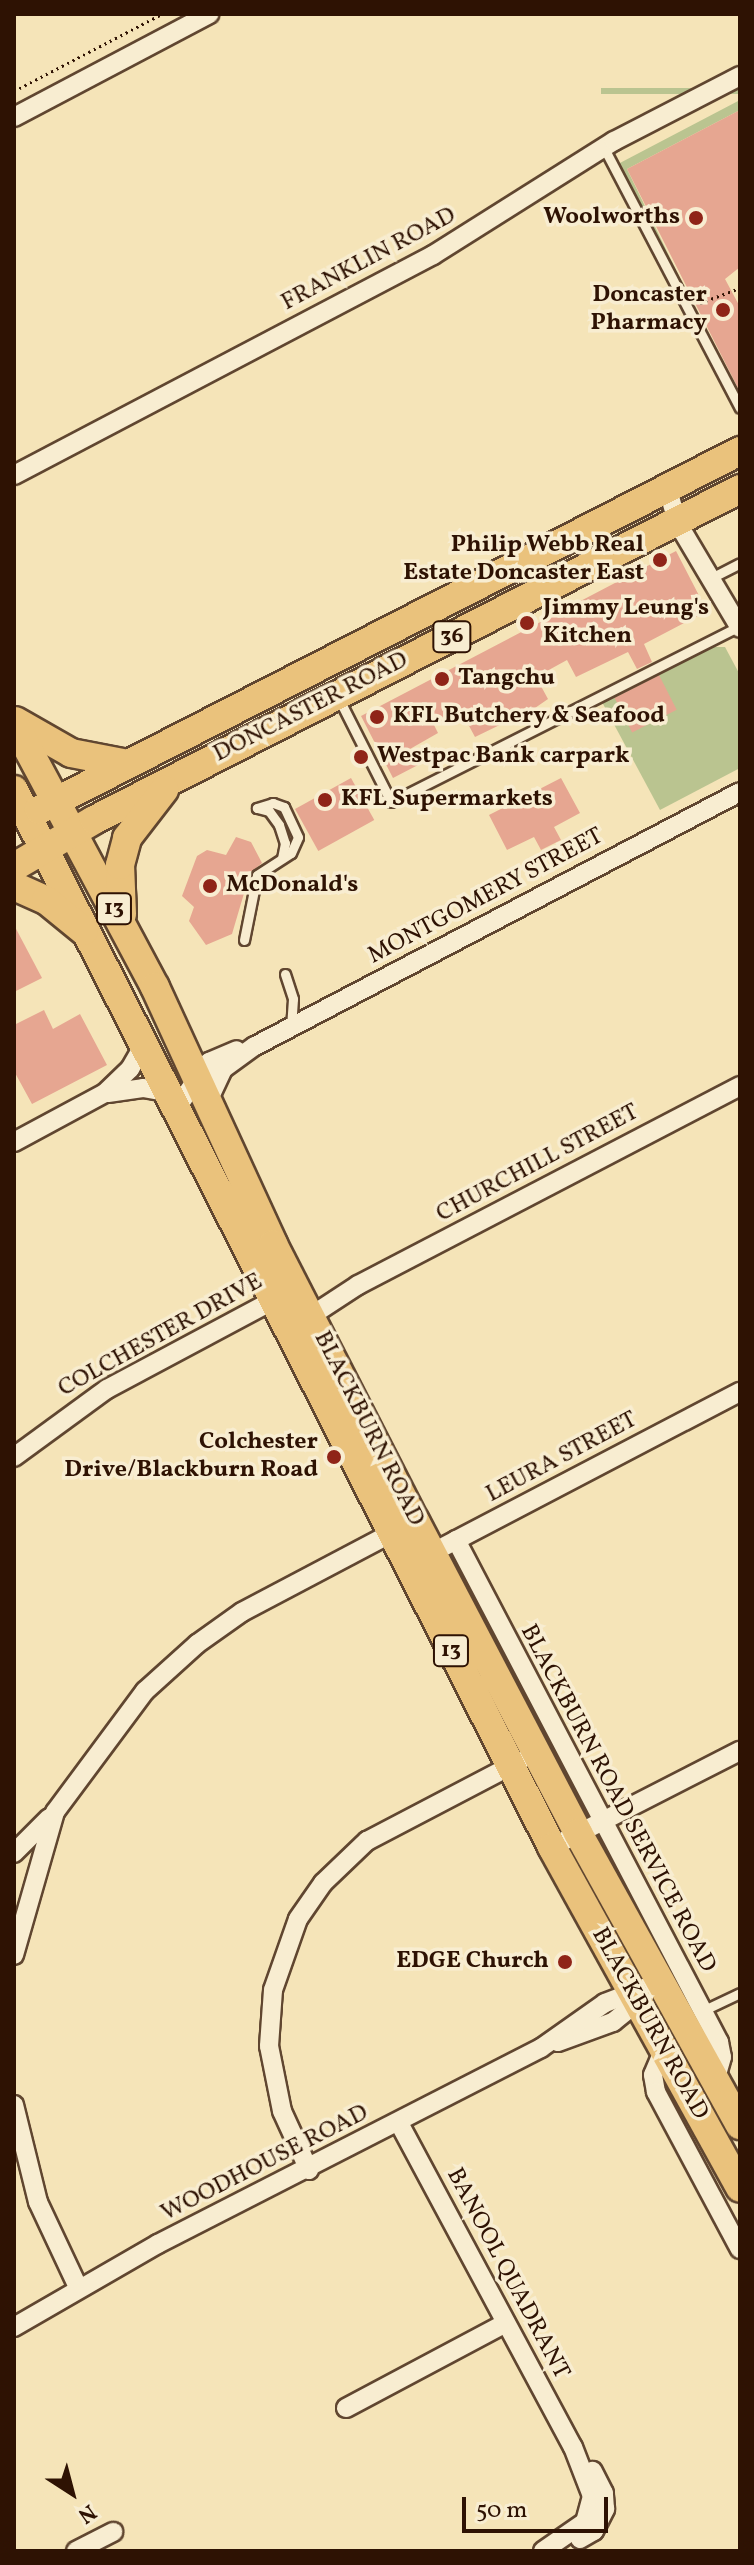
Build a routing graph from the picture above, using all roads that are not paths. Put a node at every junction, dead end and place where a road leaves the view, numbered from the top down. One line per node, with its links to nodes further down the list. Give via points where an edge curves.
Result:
1 (209, 14): 3 (street)
2 (740, 76): 4 (street, FRANKLIN ROAD)
3 (14, 117)
4 (604, 148): 5 (lane); 7 (street, FRANKLIN ROAD, via 433,255)
5 (740, 408)
6 (740, 451): 8 (main road, DONCASTER ROAD / 36)
7 (14, 475)
8 (668, 490): 10 (street); 16 (main road, DONCASTER ROAD / 36)
9 (734, 499): 10 (main road, DONCASTER ROAD / 36)
10 (683, 519): 12 (street); 14 (main road, DONCASTER ROAD / 36)
11 (740, 563): 12 (lane)
12 (712, 575): 13 (street)
13 (739, 627): 14 (lane, via 391,802)
14 (336, 694): 17 (main road, DONCASTER ROAD / 36)
15 (14, 722): 16 (main road, via 71,753); 20 (main road, BLACKBURN ROAD / 13)
16 (128, 764): 20 (main road, DONCASTER ROAD / 36)
17 (179, 776): 22 (main road, DONCASTER ROAD / 36); 27 (main road, via 147,807 127,838 120,865)
18 (14, 790): 21 (main road, BLACKBURN ROAD / 13)
19 (740, 792): 31 (street, MONTGOMERY STREET)
20 (55, 801): 21 (main road, DONCASTER ROAD / 36); 22 (main road, BLACKBURN ROAD / 13)
21 (21, 819): 23 (main road, BLACKBURN ROAD / 13)
22 (72, 831): 23 (main road, DONCASTER ROAD / 36); 27 (main road, BLACKBURN ROAD / 13)
23 (46, 848): 25 (main road, DONCASTER ROAD / 36); 28 (main road, BLACKBURN ROAD / 13)
24 (280, 862): 24 (lane, via 285,843 279,825 269,811 257,808 273,803 284,807 294,822 296,846); 29 (lane, via 257,875)
25 (14, 867)
26 (14, 886): 28 (main road, via 46,900)
27 (123, 926): 34 (main road, BLACKBURN ROAD / 13)
28 (94, 939): 32 (main road, BLACKBURN ROAD / 13)
29 (244, 940)
30 (285, 974): 31 (lane, via 293,999)
31 (291, 1026): 34 (street, MONTGOMERY STREET, via 209,1062)
32 (145, 1043): 35 (street, via 130,1069); 36 (main road, BLACKBURN ROAD / 13)
33 (740, 1086): 38 (street, CHURCHILL STREET, via 358,1285)
34 (203, 1088): 36 (street, MONTGOMERY STREET); 38 (main road, BLACKBURN ROAD / 13)
35 (105, 1093): 36 (street, via 131,1088); 37 (street)
36 (174, 1099): 38 (main road, BLACKBURN ROAD / 13)
37 (14, 1142)
38 (293, 1307): 40 (street, COLCHESTER DRIVE, via 107,1389); 41 (main road, BLACKBURN ROAD / 13)
39 (740, 1392): 42 (street, LEURA STREET)
40 (14, 1457)
41 (403, 1527): 42 (main road, BLACKBURN ROAD / 13); 43 (main road, BLACKBURN ROAD / 13); 47 (street, via 267,1597 197,1644 130,1708)
42 (444, 1546): 43 (street, LEURA STREET); 45 (main road, BLACKBURN ROAD / 13); 48 (street, BLACKBURN ROAD SERVICE ROAD)
43 (407, 1566): 46 (main road, BLACKBURN ROAD / 13)
44 (740, 1751): 48 (street)
45 (536, 1752): 46 (street); 48 (main road, BLACKBURN ROAD / 13)
46 (510, 1765): 49 (main road, BLACKBURN ROAD / 13); 61 (street, via 367,1841 323,1883 287,1941 273,1990 269,2046 282,2111)
47 (55, 1812): 50 (street); 51 (street)
48 (590, 1828): 49 (street); 52 (main road, BLACKBURN ROAD / 13); 55 (street, BLACKBURN ROAD SERVICE ROAD)
49 (552, 1847): 54 (main road, BLACKBURN ROAD / 13)
50 (14, 1853)
51 (14, 1955)
52 (660, 1982): 54 (street, WOODHOUSE ROAD); 57 (main road, BLACKBURN ROAD / 13)
53 (740, 1993): 55 (lane)
54 (635, 1997): 56 (main road, BLACKBURN ROAD / 13); 59 (street, WOODHOUSE ROAD, via 609,2023 541,2048)
55 (702, 2011): 57 (street, BLACKBURN ROAD SERVICE ROAD, via 722,2057)
56 (664, 2049): 62 (main road, BLACKBURN ROAD / 13); 63 (street, via 653,2075 656,2092)
57 (715, 2081): 60 (main road, BLACKBURN ROAD / 13)
58 (14, 2105): 64 (street, via 38,2202)
59 (399, 2123): 61 (street, WOODHOUSE ROAD); 65 (street, BANOOL QUADRANT)
60 (740, 2125)
61 (309, 2170): 64 (street, WOODHOUSE ROAD)
62 (740, 2188)
63 (740, 2249)
64 (78, 2287): 66 (street, WOODHOUSE ROAD)
65 (506, 2323): 67 (street); 68 (street, BANOOL QUADRANT)
66 (14, 2327)
67 (346, 2408)
68 (573, 2447): 71 (street, BANOOL QUADRANT, via 592,2496 591,2511 585,2522); 72 (street, BANOOL QUADRANT, via 601,2485 605,2509 594,2531)
69 (113, 2532): 70 (street)
70 (76, 2551)
71 (543, 2551)
72 (554, 2551)

